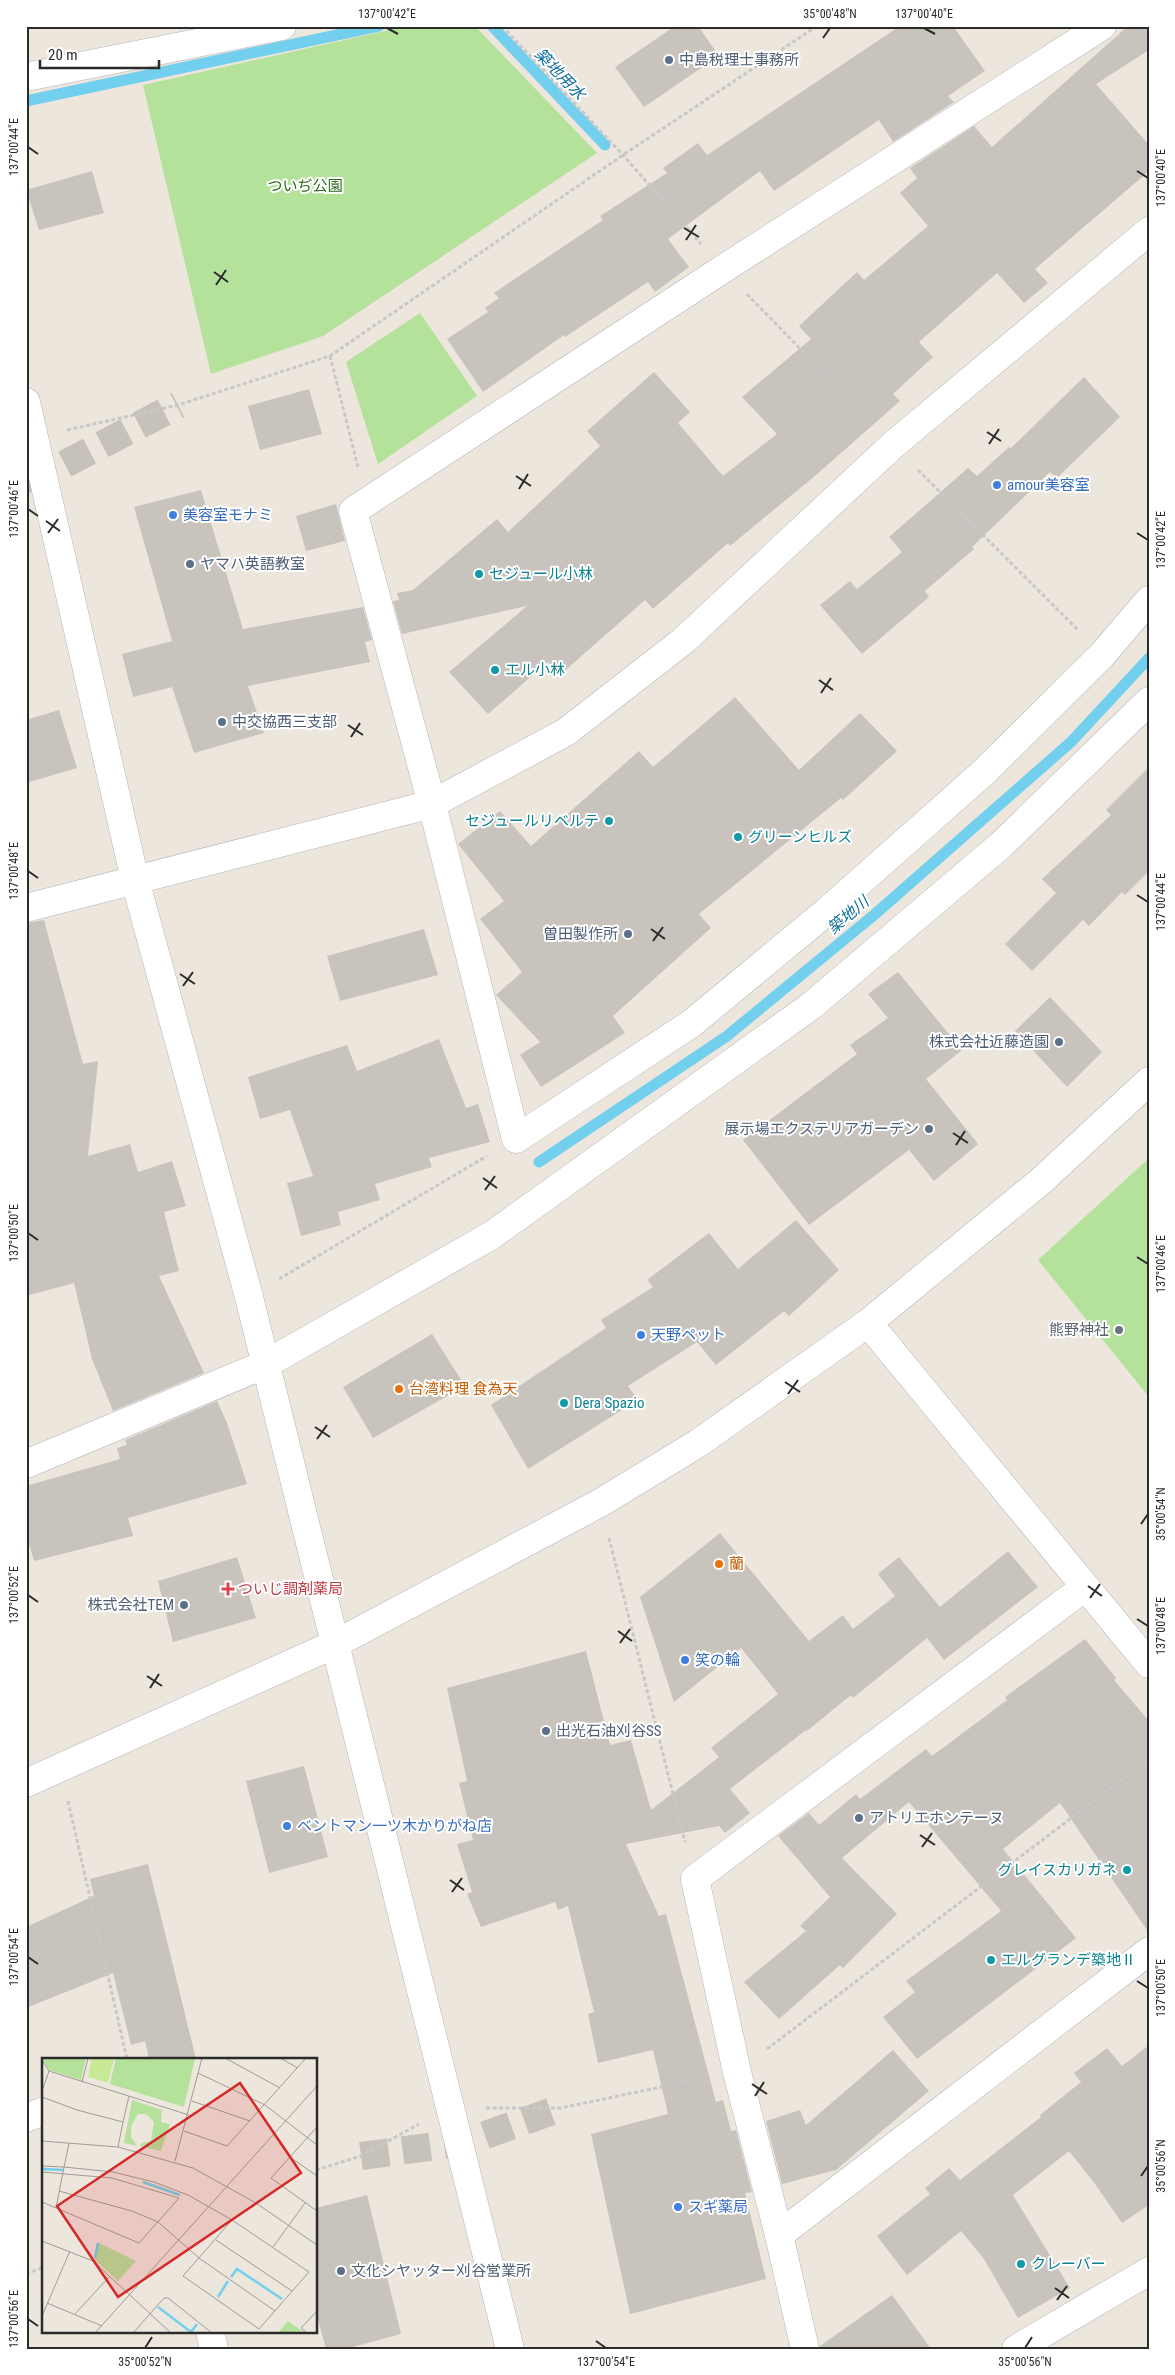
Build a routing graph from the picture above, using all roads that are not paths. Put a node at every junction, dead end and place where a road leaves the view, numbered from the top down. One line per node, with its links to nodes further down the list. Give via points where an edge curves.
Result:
1 (282, 26): 3 (street)
2 (1102, 26): 9 (street, via 353,511)
3 (240, 30): 4 (street)
4 (26, 77)
5 (1149, 231): 9 (street, via 893,446 683,641 566,732)
6 (26, 402): 10 (street)
7 (1149, 600): 9 (street, via 1102,655 984,772 826,912 692,1023 516,1140)
8 (1149, 701): 14 (street, via 1001,845 811,1006 492,1235)
9 (432, 804): 10 (street)
10 (135, 880): 11 (street); 14 (street)
11 (26, 908)
12 (1149, 1081): 13 (street, via 1041,1181)
13 (868, 1322): 16 (street); 17 (street, via 697,1444 600,1503)
14 (266, 1364): 15 (street); 17 (street)
15 (26, 1464)
16 (1084, 1587): 18 (street); 23 (street, via 694,1879 737,2072)
17 (335, 1644): 19 (street); 27 (street)
18 (1149, 1664)
19 (26, 1783)
20 (1149, 1951): 23 (street)
21 (42, 2112): 22 (street)
22 (26, 2118)
23 (779, 2235): 28 (street)
24 (1149, 2271): 29 (street)
25 (210, 2332): 26 (street)
26 (214, 2349)
27 (510, 2349)
28 (805, 2349)
29 (1016, 2349)

